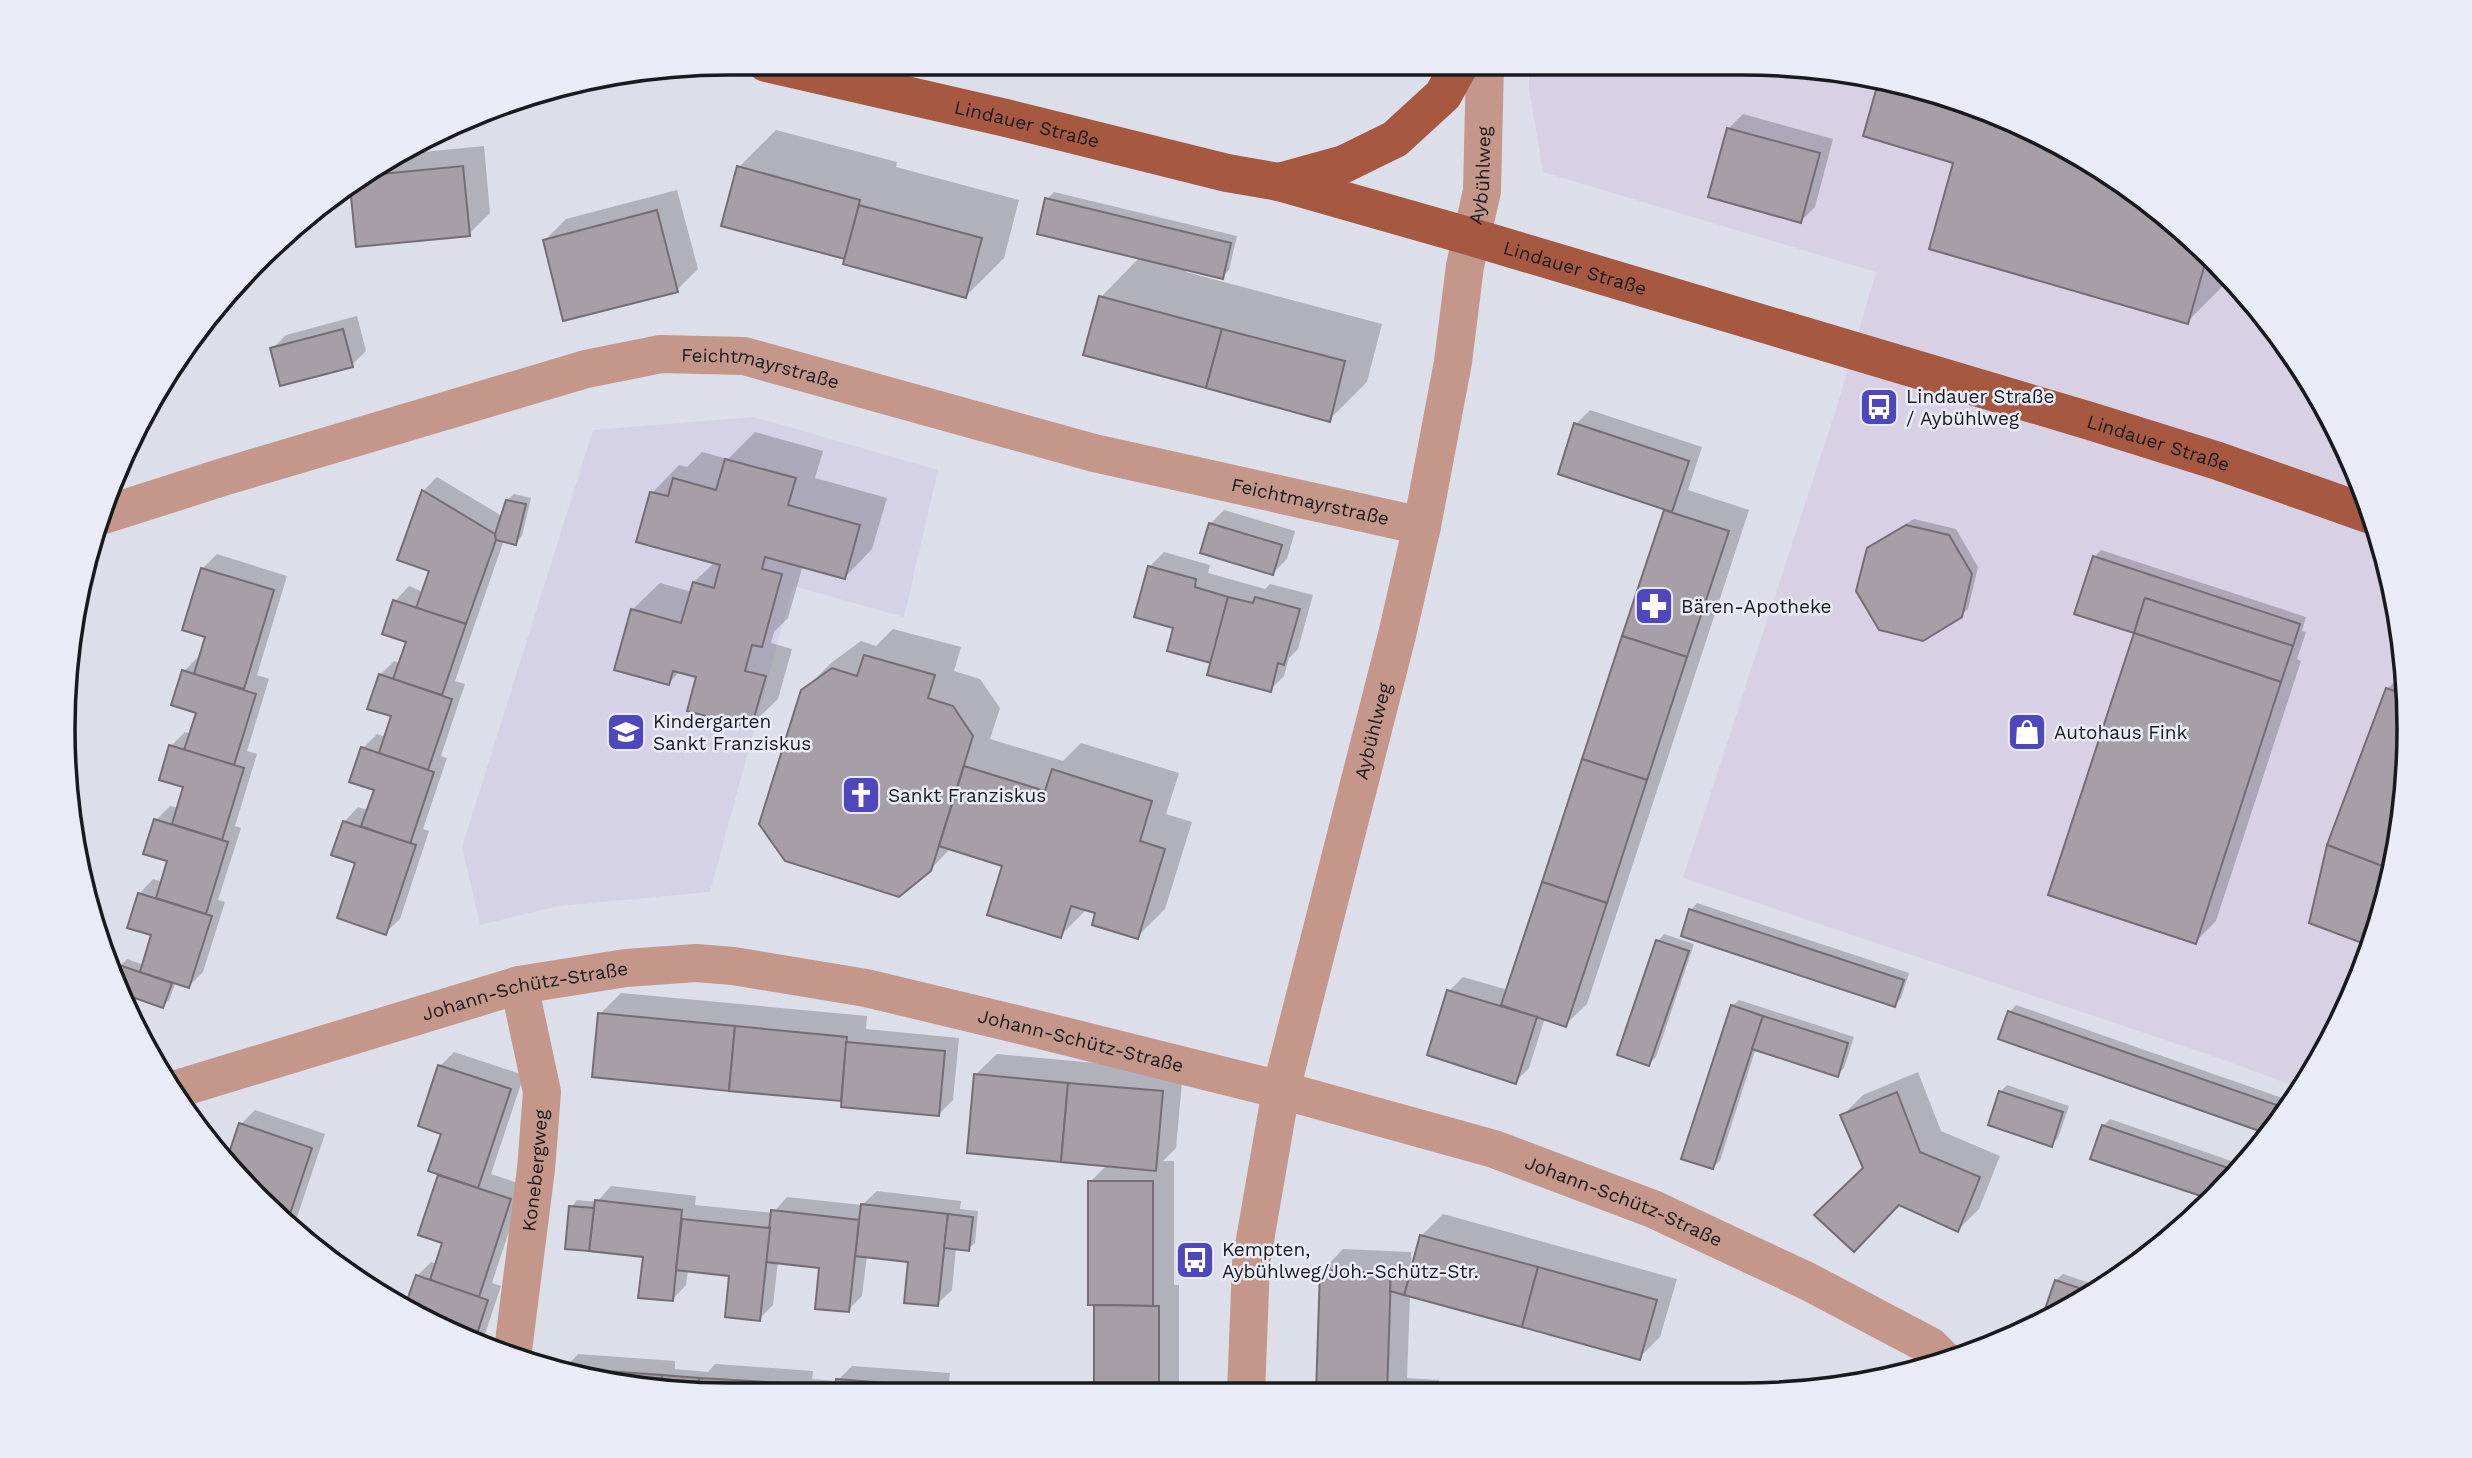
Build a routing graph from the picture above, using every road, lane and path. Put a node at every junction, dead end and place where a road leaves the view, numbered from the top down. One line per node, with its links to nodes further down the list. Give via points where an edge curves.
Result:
1 (818, 75): 4 (main road, Lindauer Straße)
2 (1454, 75): 4 (main road, via 1443,95 1395,139 1344,163)
3 (1485, 75): 5 (street, Aybühlweg, via 1482,191)
4 (1279, 183): 5 (main road, Lindauer Straße)
5 (1472, 237): 6 (main road, Lindauer Straße, via 2090,421); 8 (street, Aybühlweg)
6 (2359, 511)
7 (113, 512): 8 (street, Feichtmayrstraße, via 586,369 661,354 744,356 1081,450)
8 (1422, 526): 11 (street, Aybühlweg)
9 (519, 985): 10 (street, Johann-Schütz-Straße); 11 (street, Johann-Schütz-Straße, via 626,968 696,962 733,966 866,988); 12 (street, Konebergweg, via 542,1091)
10 (182, 1087)
11 (1281, 1090): 13 (street, Johann-Schütz-Straße, via 1494,1149 1653,1209 1807,1281); 14 (street, Aybühlweg, via 1251,1263)
12 (514, 1346)
13 (1937, 1353)
14 (1246, 1383)

